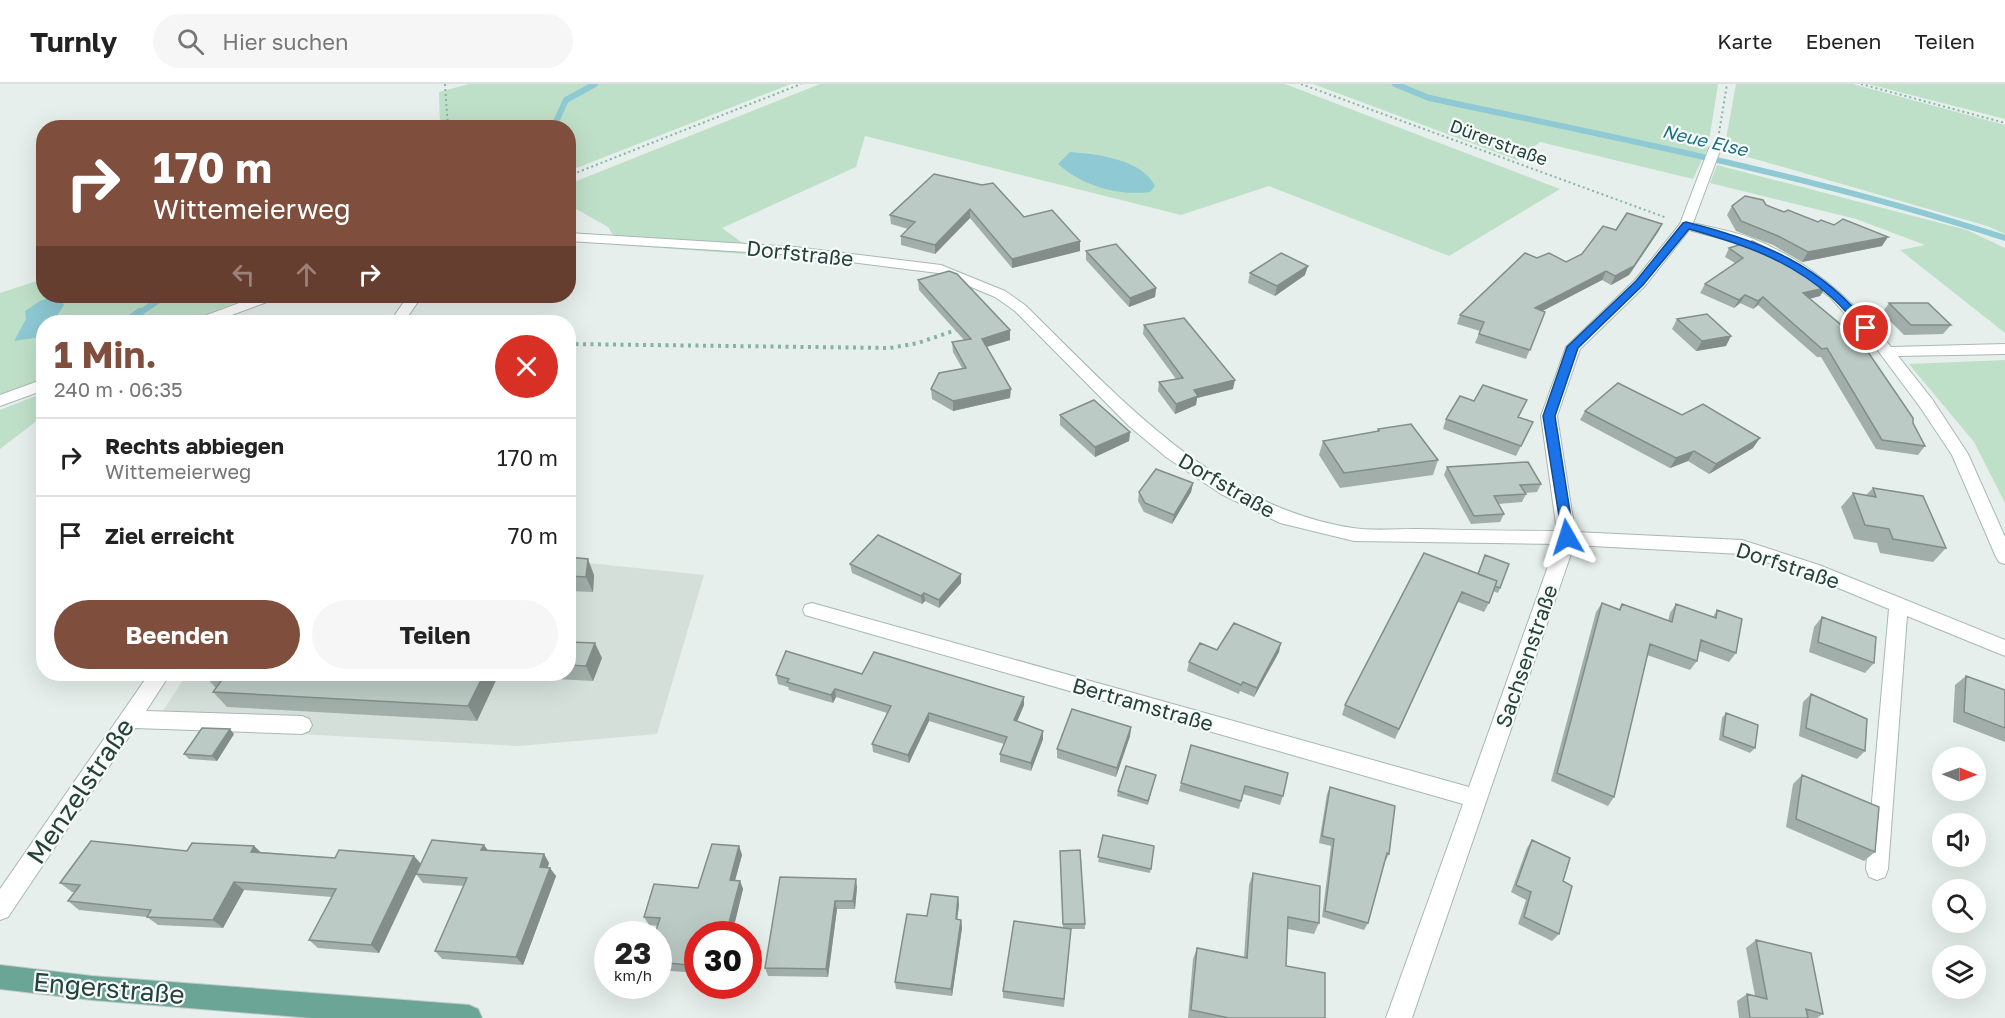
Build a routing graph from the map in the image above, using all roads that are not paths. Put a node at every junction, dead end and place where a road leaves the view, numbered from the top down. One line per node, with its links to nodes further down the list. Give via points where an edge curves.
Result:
1 (1715, 148): 2 (street, Sachsenstraße)
2 (1686, 225): 7 (street, via 1746,242 1786,260 1834,294); 10 (street, Sachsenstraße, via 1640,283 1573,347 1549,416)
3 (576, 237): 10 (street, Dorfstraße, via 795,251 941,269 1000,294 1020,308 1135,422 1172,453 1227,490 1286,519 1354,536)
4 (251, 303): 5 (street)
5 (220, 315)
6 (2005, 349): 7 (street)
7 (1886, 352): 11 (street, via 1960,454)
8 (36, 387): 9 (street)
9 (0, 401)
10 (1567, 537): 12 (street, Dorfstraße, via 1742,546); 18 (street, Sachsenstraße)
11 (2005, 557)
12 (1899, 604): 14 (street, Dorfstraße); 19 (street)
13 (812, 610): 18 (street, Bertramstraße)
14 (2005, 648)
15 (155, 681): 16 (street, Menzelstraße)
16 (128, 719): 17 (street); 20 (street, Menzelstraße)
17 (302, 725)
18 (1475, 798): 23 (street, Sachsenstraße)
19 (1877, 869)
20 (0, 909)
21 (0, 977): 22 (main road, Engerstraße)
22 (469, 1018)
23 (1399, 1018)

